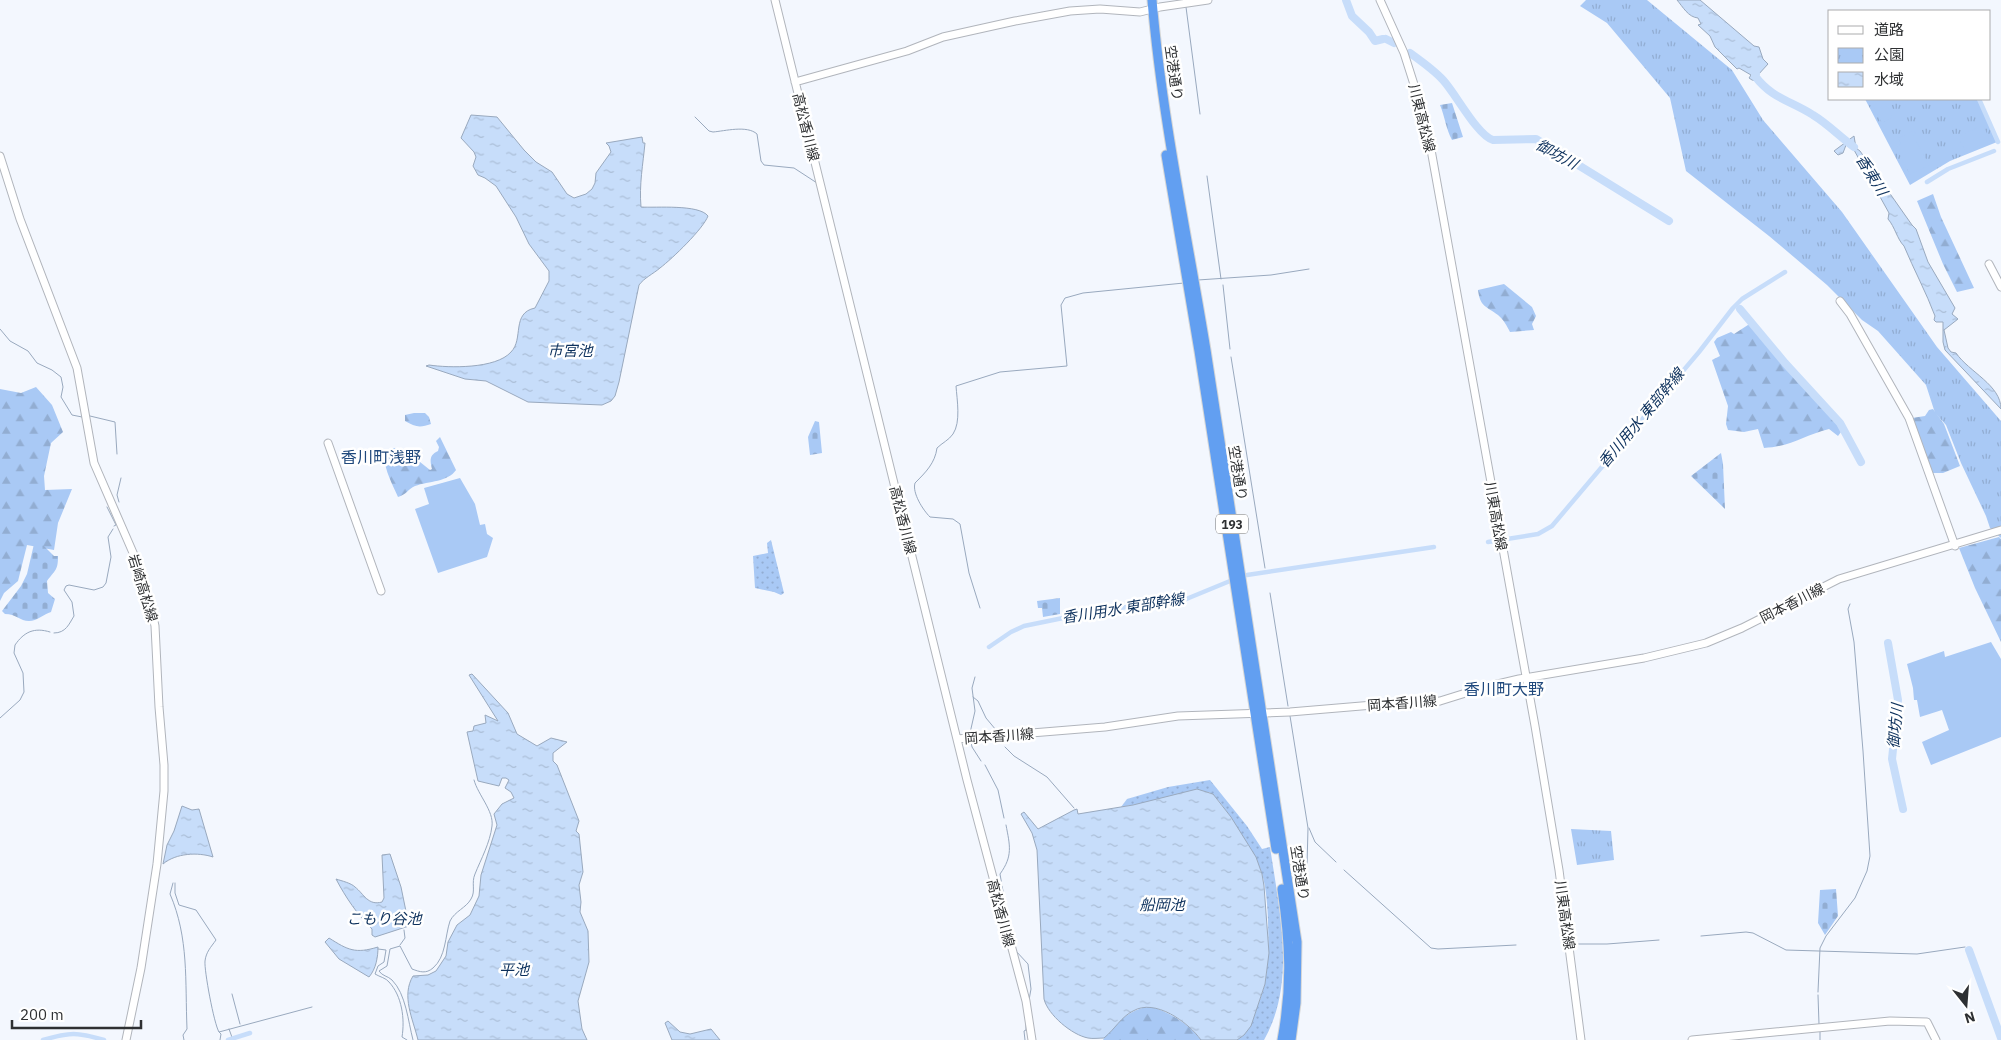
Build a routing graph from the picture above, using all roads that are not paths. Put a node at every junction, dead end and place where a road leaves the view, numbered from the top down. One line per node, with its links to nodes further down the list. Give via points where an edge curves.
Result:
1 (775, 0): 6 (main road, 高松香川線)
2 (1146, 0): 5 (highway, 空港通り / 193)
3 (1208, 0): 5 (main road)
4 (1380, 0): 15 (main road, 川東高松線, via 1404,53 1426,122)
5 (1150, 6): 6 (main road, via 1140,12 1112,9 1070,11 1015,21 943,37 907,51); 16 (highway, 空港通り / 193, via 1151,54 1164,145)
6 (795, 82): 17 (main road, 高松香川線)
7 (0, 156): 18 (main road, 岩崎高松線, via 20,219 77,368 94,463 134,555 155,626 164,784 157,864)
8 (1989, 264): 9 (main road)
9 (2001, 287)
10 (1840, 301): 13 (main road, via 1910,418)
11 (328, 443): 14 (main road)
12 (2000, 531): 13 (main road, 岡本香川線)
13 (1955, 544): 15 (main road, 岡本香川線, via 1839,579 1737,631 1706,643)
14 (381, 591)
15 (1527, 679): 16 (main road, 岡本香川線, via 1422,704); 22 (main road, 川東高松線, via 1559,870)
16 (1258, 713): 17 (main road, 岡本香川線, via 1178,716 1123,726); 20 (highway, 空港通り / 193, via 1289,943 1289,987); 21 (highway, 空港通り / 193, via 1297,942 1296,1003)
17 (957, 739): 19 (main road, 高松香川線, via 1026,1001)
18 (126, 1040)
19 (1032, 1040)
20 (1282, 1040)
21 (1291, 1040)
22 (1581, 1040)
23 (1692, 1040): 24 (main road, via 1890,1021 1926,1022)
24 (1936, 1040)

